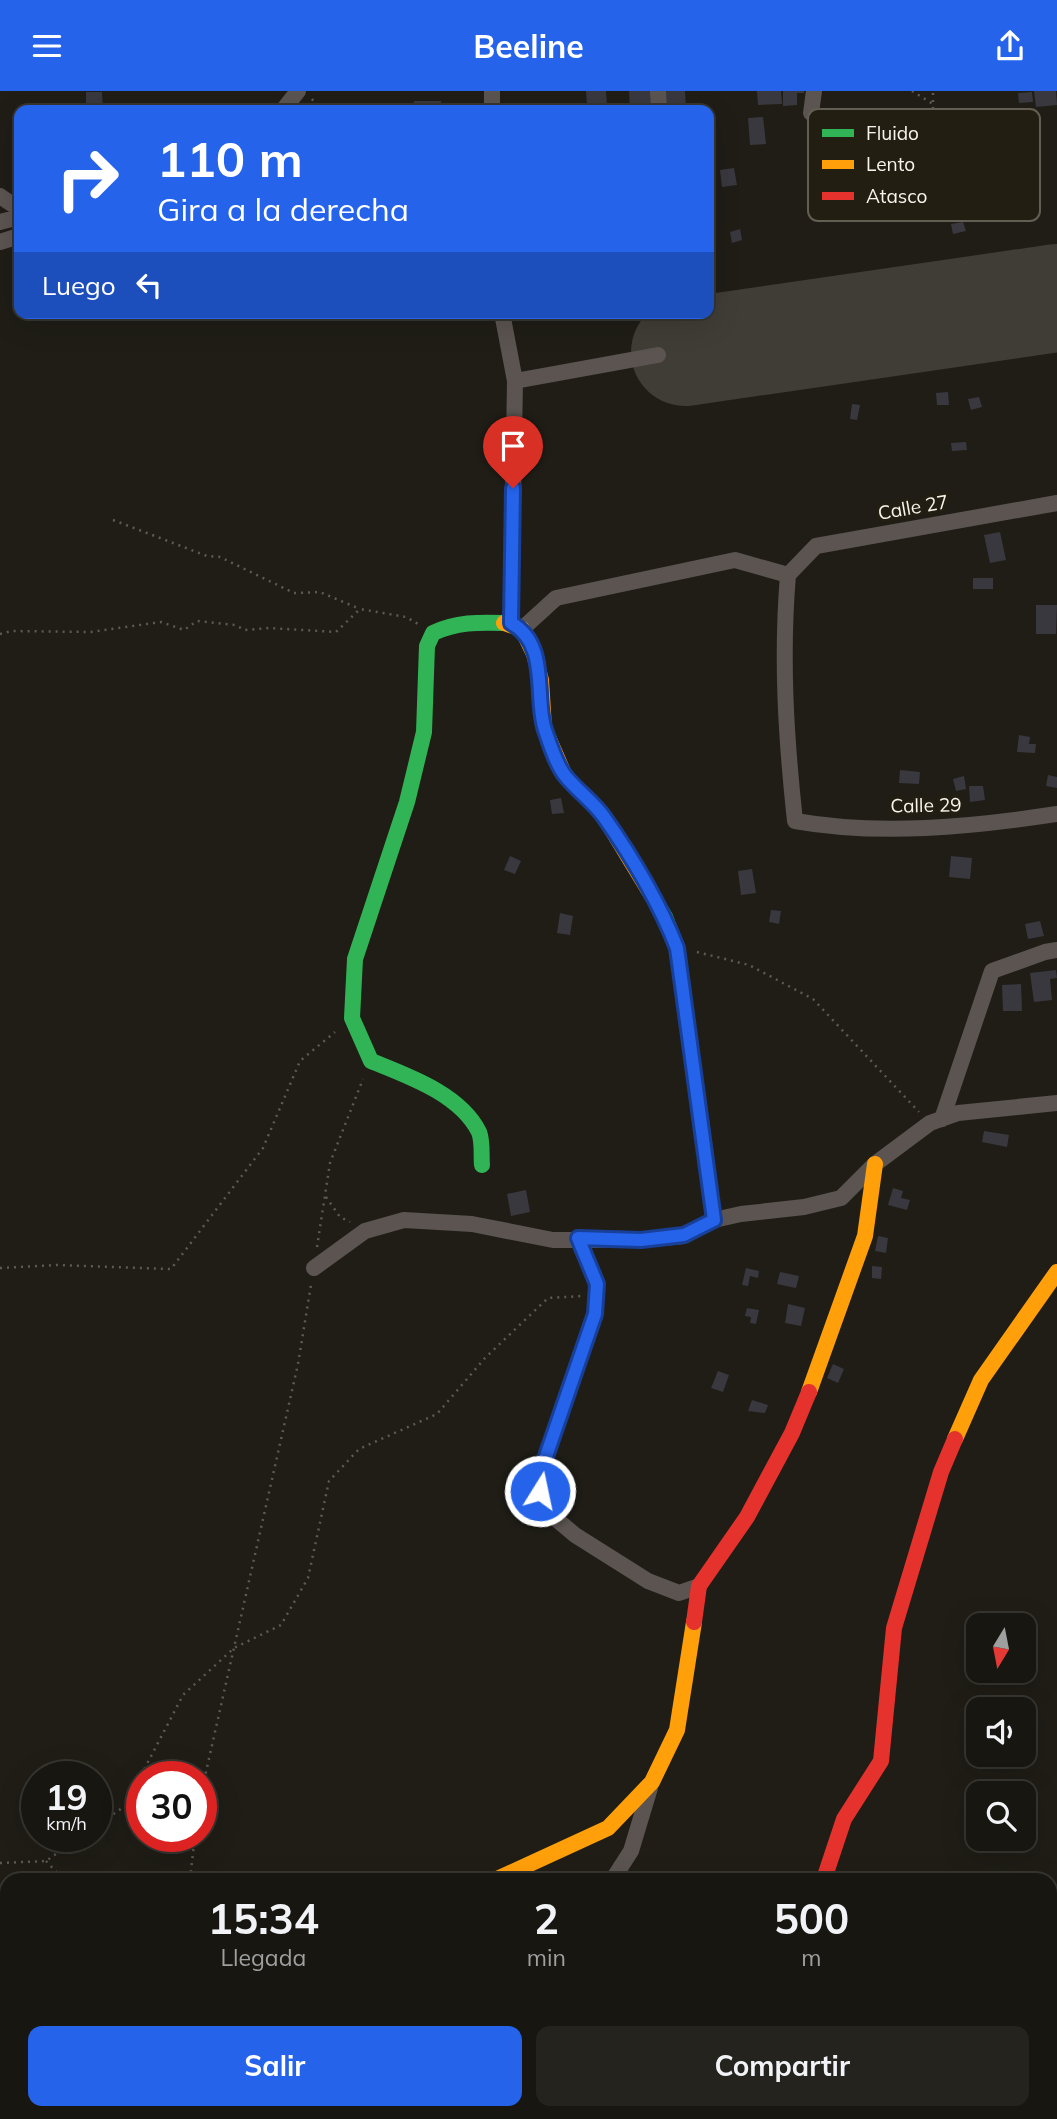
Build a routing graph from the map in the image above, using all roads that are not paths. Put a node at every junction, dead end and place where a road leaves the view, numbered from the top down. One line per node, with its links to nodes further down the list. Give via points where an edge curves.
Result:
1 (298, 91): 3 (street)
2 (814, 91): 4 (street)
3 (287, 105)
4 (812, 109)
5 (503, 319): 7 (street)
6 (658, 355): 7 (street)
7 (514, 381): 10 (street)
8 (1057, 503): 9 (street, Calle 27, via 816,546)
9 (788, 575): 10 (street, via 735,560 556,598); 11 (street, Calle 29, via 783,636 794,821 830,827 981,825)
10 (517, 626): 16 (street, via 477,622 433,633 427,646 424,732 407,801 355,960 352,1019 371,1061 414,1078 460,1109 480,1134); 17 (street, via 534,654 544,727 565,776 603,815 665,917 677,948)
11 (1057, 814)
12 (1057, 950): 14 (street, via 992,971)
13 (1057, 1103): 14 (street, via 958,1113)
14 (936, 1121): 15 (street)
15 (875, 1164): 17 (street, via 841,1198); 21 (street, via 864,1235 826,1350 792,1433 747,1517)
16 (482, 1165)
17 (714, 1220): 18 (street, via 684,1235 641,1240)
18 (578, 1238): 19 (street, via 553,1240 472,1224 404,1220 365,1231); 21 (street, via 597,1284 595,1314 542,1468 540,1491 549,1513 575,1535 648,1581 679,1593)
19 (314, 1268)
20 (1057, 1272): 25 (street, via 981,1380 941,1472 894,1628 881,1761 844,1819)
21 (699, 1586): 22 (street, via 677,1730)
22 (652, 1782): 23 (street, via 608,1828); 24 (street, via 631,1851)
23 (510, 1873)
24 (617, 1873)
25 (826, 1873)

